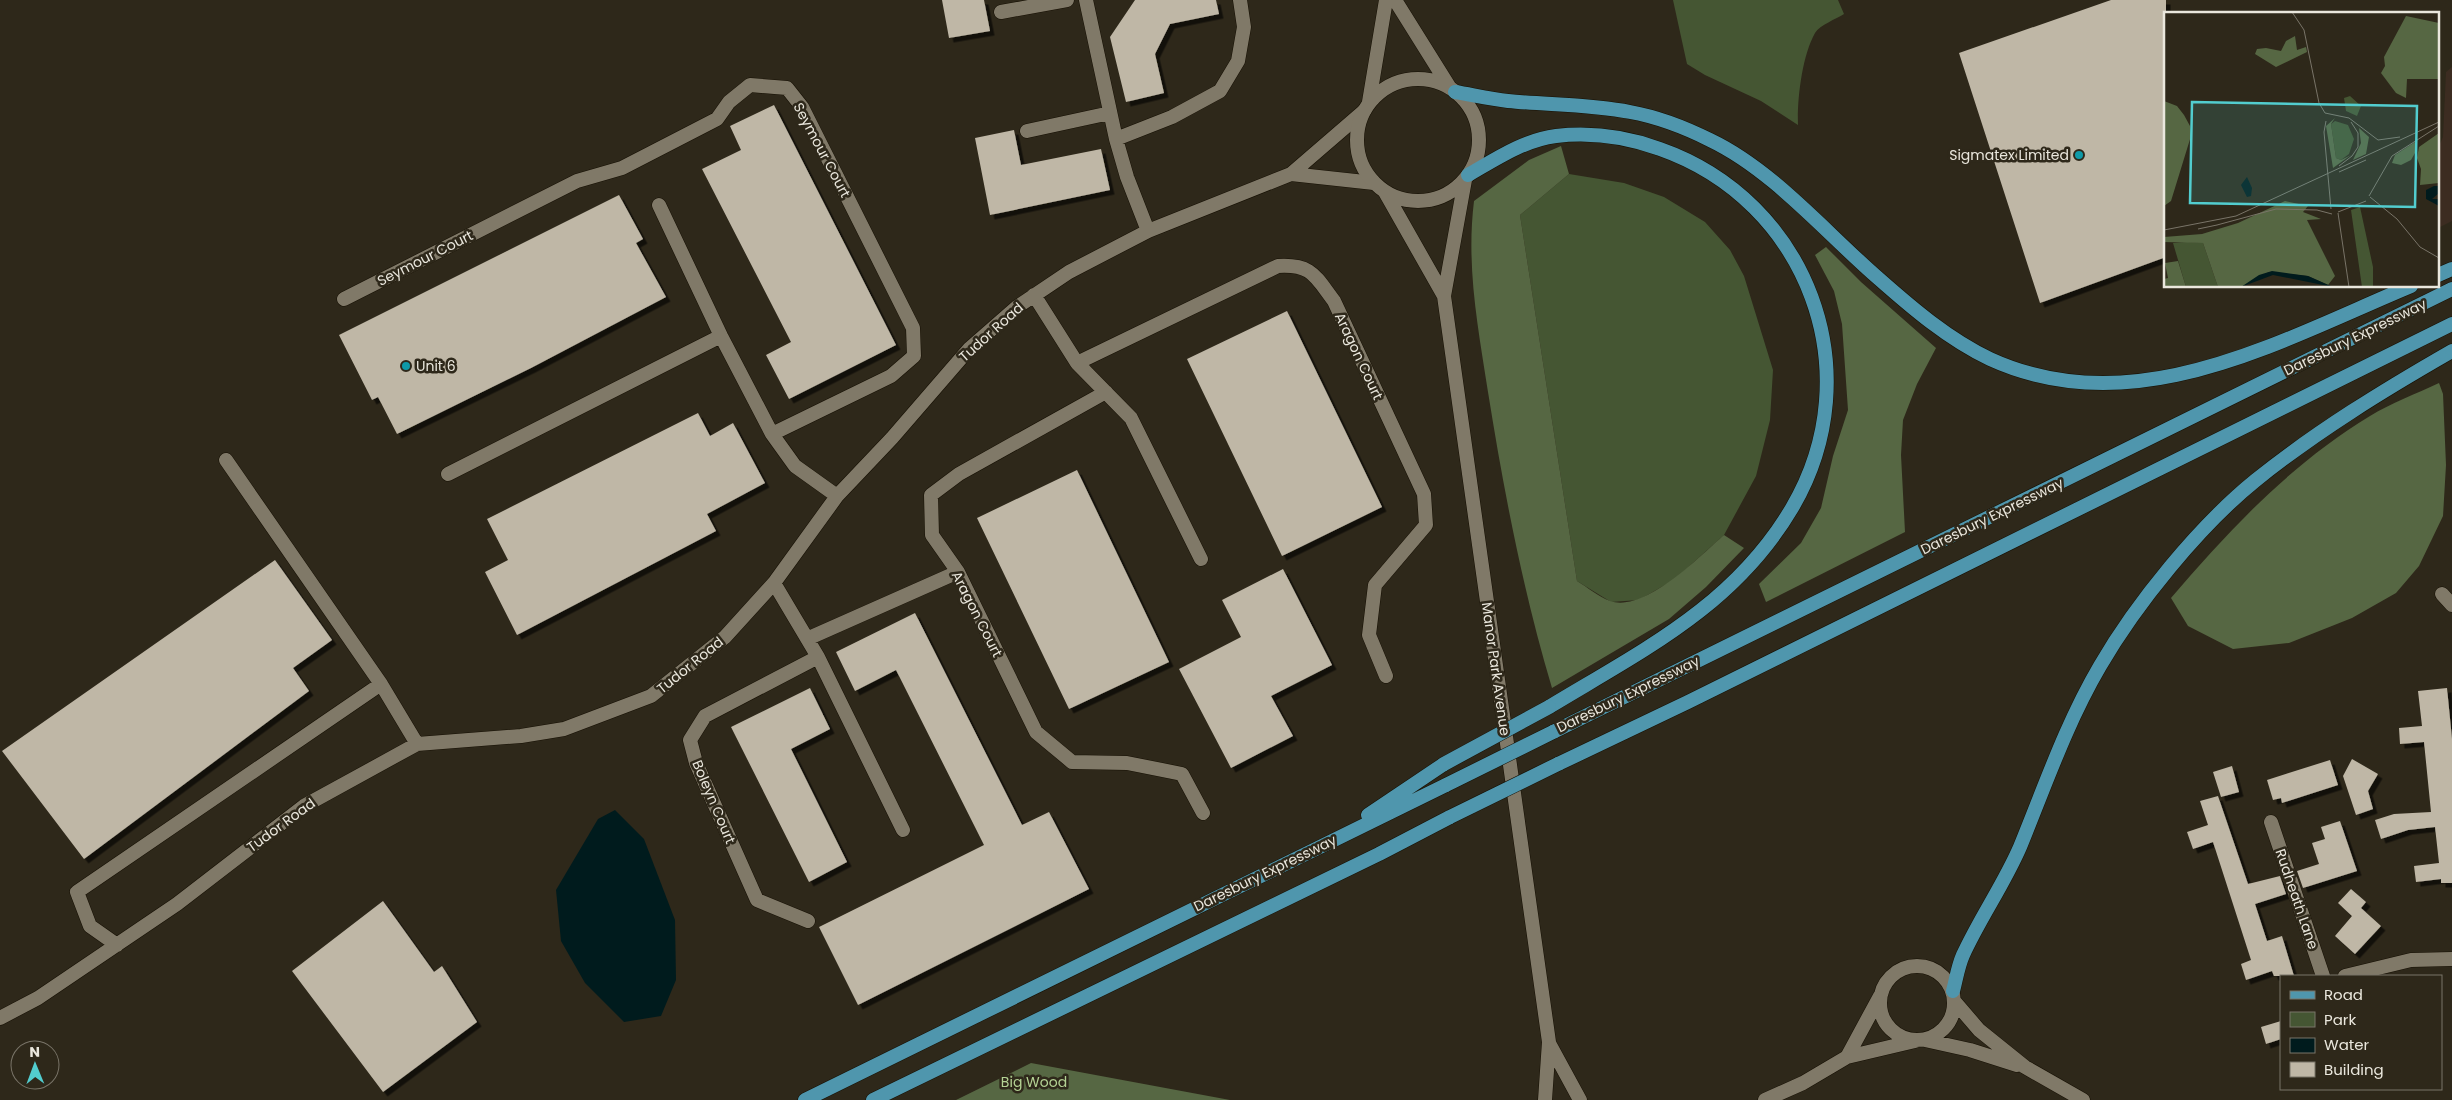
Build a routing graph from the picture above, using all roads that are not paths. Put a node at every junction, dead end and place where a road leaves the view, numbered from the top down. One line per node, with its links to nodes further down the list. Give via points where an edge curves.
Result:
1 (1067, 0): 6 (street)
2 (1086, 0): 9 (street)
3 (1240, 0): 11 (street, via 1244,27 1238,61 1220,91 1172,117)
4 (1386, 0): 8 (street)
5 (1395, 0): 7 (street)
6 (1001, 12)
7 (1453, 90): 8 (street, via 1434,81 1398,82 1382,90); 13 (street, via 1468,105 1476,121 1479,140 1476,158); 19 (main road, via 1507,100 1629,111 1670,122 1712,141 1746,161 1912,308 1990,359 2033,374 2122,384 2168,378 2231,361)
8 (1367, 107): 12 (street, Tudor Road); 14 (street, via 1357,129 1357,149 1363,167)
9 (1110, 114): 10 (street); 11 (street)
10 (1027, 131)
11 (1116, 139): 16 (street)
12 (1291, 174): 14 (street, Tudor Road); 16 (street, Tudor Road)
13 (1466, 177): 14 (street, via 1451,191 1427,200 1400,199); 22 (street, Manor Park Avenue); 46 (main road, bridge, via 1528,142 1556,136 1598,134 1641,142 1684,157 1722,179 1760,212 1790,252 1816,305 1826,355 1826,410 1817,456 1792,507 1756,560 1710,605 1654,644 1549,707 1444,764)
14 (1379, 187): 22 (street, Manor Park Avenue)
15 (659, 205): 25 (street)
16 (1148, 231): 21 (street, Tudor Road, via 1069,272)
17 (2452, 269): 18 (main road)
18 (2440, 274)
19 (2406, 288)
20 (2452, 289): 46 (main road, Daresbury Expressway, bridge)
21 (1034, 295): 27 (street); 32 (street, Tudor Road, via 969,349)
22 (1444, 296): 56 (street, Manor Park Avenue)
23 (344, 300): 29 (street, Seymour Court, via 577,181 622,168 717,119 729,102 750,85 787,88 802,106 913,328 914,356 891,376)
24 (2452, 324): 60 (main road, bridge, via 1370,859)
25 (722, 336): 29 (street); 31 (street)
26 (2452, 351): 53 (main road, via 2370,398 2254,482 2188,546 2135,614 2100,666 2063,738 2019,850 1962,957)
27 (1077, 363): 28 (street); 40 (street, Aragon Court, via 1278,266 1297,264 1312,273 1334,301 1424,494 1426,525 1375,585 1369,635)
28 (1106, 392): 33 (street, via 1131,418); 34 (street, Aragon Court, via 959,474 931,495 932,534)
29 (772, 434): 32 (street, via 795,466)
30 (226, 460): 41 (street)
31 (448, 474)
32 (837, 496): 35 (street, Tudor Road)
33 (1201, 558)
34 (958, 572): 38 (street); 43 (street, Aragon Court, via 1036,732 1072,762 1127,763 1182,774)
35 (774, 583): 38 (street); 42 (street, Tudor Road, via 725,637 651,696 564,729 521,736)
36 (2442, 594): 37 (street)
37 (2452, 606)
38 (808, 638): 39 (street)
39 (818, 656): 45 (street); 47 (street, Boleyn Court, via 705,716 690,740 696,763 757,900)
40 (1386, 676)
41 (381, 684): 42 (street); 48 (street, via 77,892 90,926)
42 (417, 744): 48 (street, Tudor Road, via 304,806 177,904)
43 (1203, 813)
44 (2271, 822): 50 (street, Rudheath Lane)
45 (903, 830)
46 (1323, 844): 59 (main road, Daresbury Expressway)
47 (808, 921)
48 (117, 945): 54 (street, Tudor Road, via 38,998)
49 (2452, 959): 51 (street, via 2411,960)
50 (2323, 975)
51 (2349, 975)
52 (1881, 995): 53 (street, via 1894,975 1904,968 1916,966 1938,973 1947,981); 55 (street, via 1881,1011 1895,1034); 57 (street)
53 (1954, 996): 55 (street, via 1954,1012 1944,1030); 58 (street, via 1979,1030)
54 (0, 1018)
55 (1921, 1040): 57 (street); 58 (street, via 1970,1050)
56 (1549, 1042): 61 (street, Manor Park Avenue); 62 (street, Manor Park Avenue)
57 (1848, 1057): 63 (street)
58 (2025, 1067): 64 (street)
59 (805, 1100)
60 (873, 1100)
61 (1545, 1100)
62 (1580, 1100)
63 (1765, 1100)
64 (2083, 1100)

